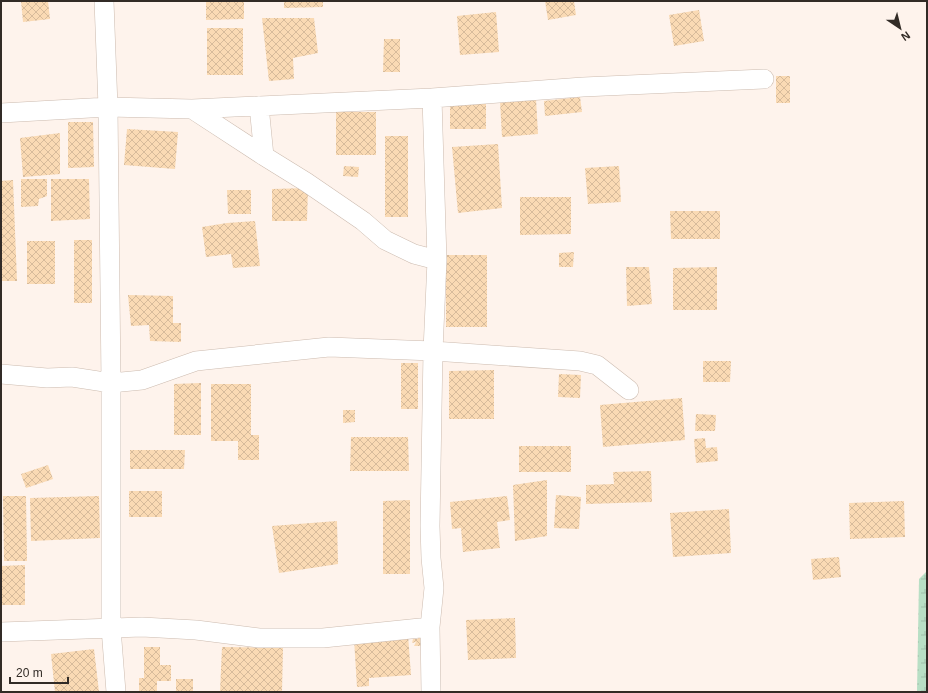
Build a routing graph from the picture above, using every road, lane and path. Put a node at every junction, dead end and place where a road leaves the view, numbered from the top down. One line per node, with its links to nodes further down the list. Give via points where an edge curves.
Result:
1 (104, 1): 5 (street)
2 (764, 79): 3 (street, via 583,86)
3 (432, 98): 4 (street); 9 (street)
4 (259, 106): 6 (street); 8 (street)
5 (108, 107): 6 (street); 7 (street); 12 (street)
6 (192, 109): 8 (street)
7 (1, 113)
8 (264, 156): 9 (street, via 363,221 385,240 414,254)
9 (437, 260): 10 (street)
10 (433, 351): 12 (street, via 329,347 196,361 142,380); 13 (street, via 580,361 597,365); 14 (street, via 430,526 434,588)
11 (1, 374): 12 (street, via 47,378 72,377)
12 (111, 383): 15 (street)
13 (629, 390)
14 (430, 627): 15 (street, via 323,638 259,638 196,630); 18 (street)
15 (111, 628): 16 (street); 17 (street)
16 (1, 632)
17 (116, 692)
18 (431, 692)

